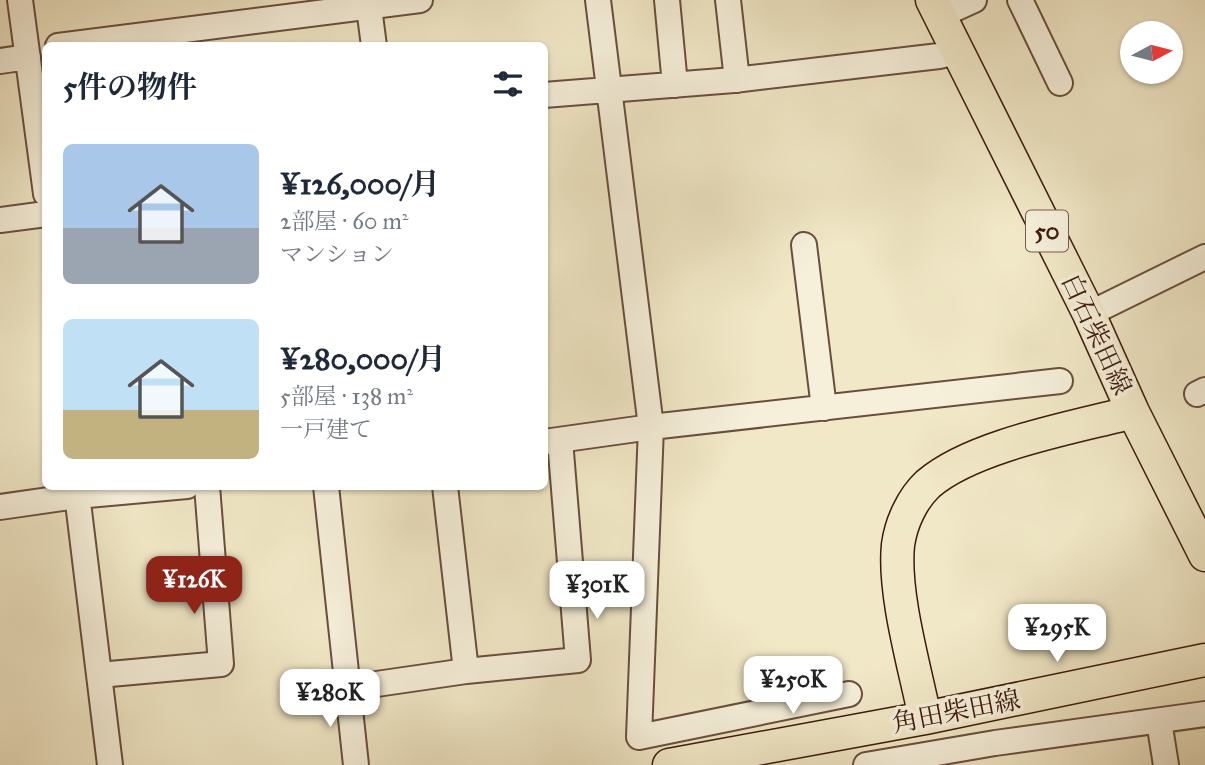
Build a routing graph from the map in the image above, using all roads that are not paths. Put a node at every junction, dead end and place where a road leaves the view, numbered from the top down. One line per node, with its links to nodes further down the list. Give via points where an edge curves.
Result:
1 (20, 0): 12 (street)
2 (420, 0): 8 (street)
3 (598, 0): 18 (street)
4 (667, 0): 17 (street)
5 (728, 0): 15 (street)
6 (974, 0): 9 (street)
7 (1020, 0): 16 (street)
8 (369, 3): 10 (street); 11 (street)
9 (935, 8): 13 (main road, 白石柴田線 / 50)
10 (87, 42)
11 (373, 42)
12 (33, 51): 14 (street); 20 (street)
13 (957, 52): 15 (street); 25 (main road, 白石柴田線 / 50)
14 (0, 61)
15 (737, 80): 17 (street)
16 (1060, 83)
17 (675, 85): 18 (street)
18 (609, 90): 19 (street); 29 (street)
19 (548, 95)
20 (42, 141)
21 (42, 215): 22 (street)
22 (0, 220)
23 (803, 245): 27 (street)
24 (1204, 260): 25 (street)
25 (1089, 314): 28 (main road, 白石柴田線 / 50)
26 (1060, 381): 27 (street)
27 (824, 408): 29 (street)
28 (1133, 412): 37 (main road, 白石柴田線 / 50); 44 (main road, via 1013,443 957,465 928,484 912,504 900,535 897,569)
29 (651, 427): 30 (street); 42 (street, via 639,737)
30 (552, 441): 39 (street, via 578,660)
31 (98, 490): 35 (street)
32 (206, 490): 40 (street, via 221,664)
33 (326, 490): 41 (street)
34 (444, 490): 39 (street)
35 (76, 491): 36 (street); 40 (street)
36 (0, 507)
37 (1205, 555)
38 (1203, 660): 44 (main road, 角田柴田線)
39 (466, 671): 41 (street)
40 (99, 675): 48 (street)
41 (349, 688): 49 (street)
42 (849, 695)
43 (1205, 714): 45 (street)
44 (925, 718): 50 (main road, 角田柴田線)
45 (1159, 721): 46 (street); 51 (street)
46 (996, 754): 47 (street)
47 (882, 764)
48 (110, 765)
49 (356, 765)
50 (669, 765)
51 (1166, 765)

